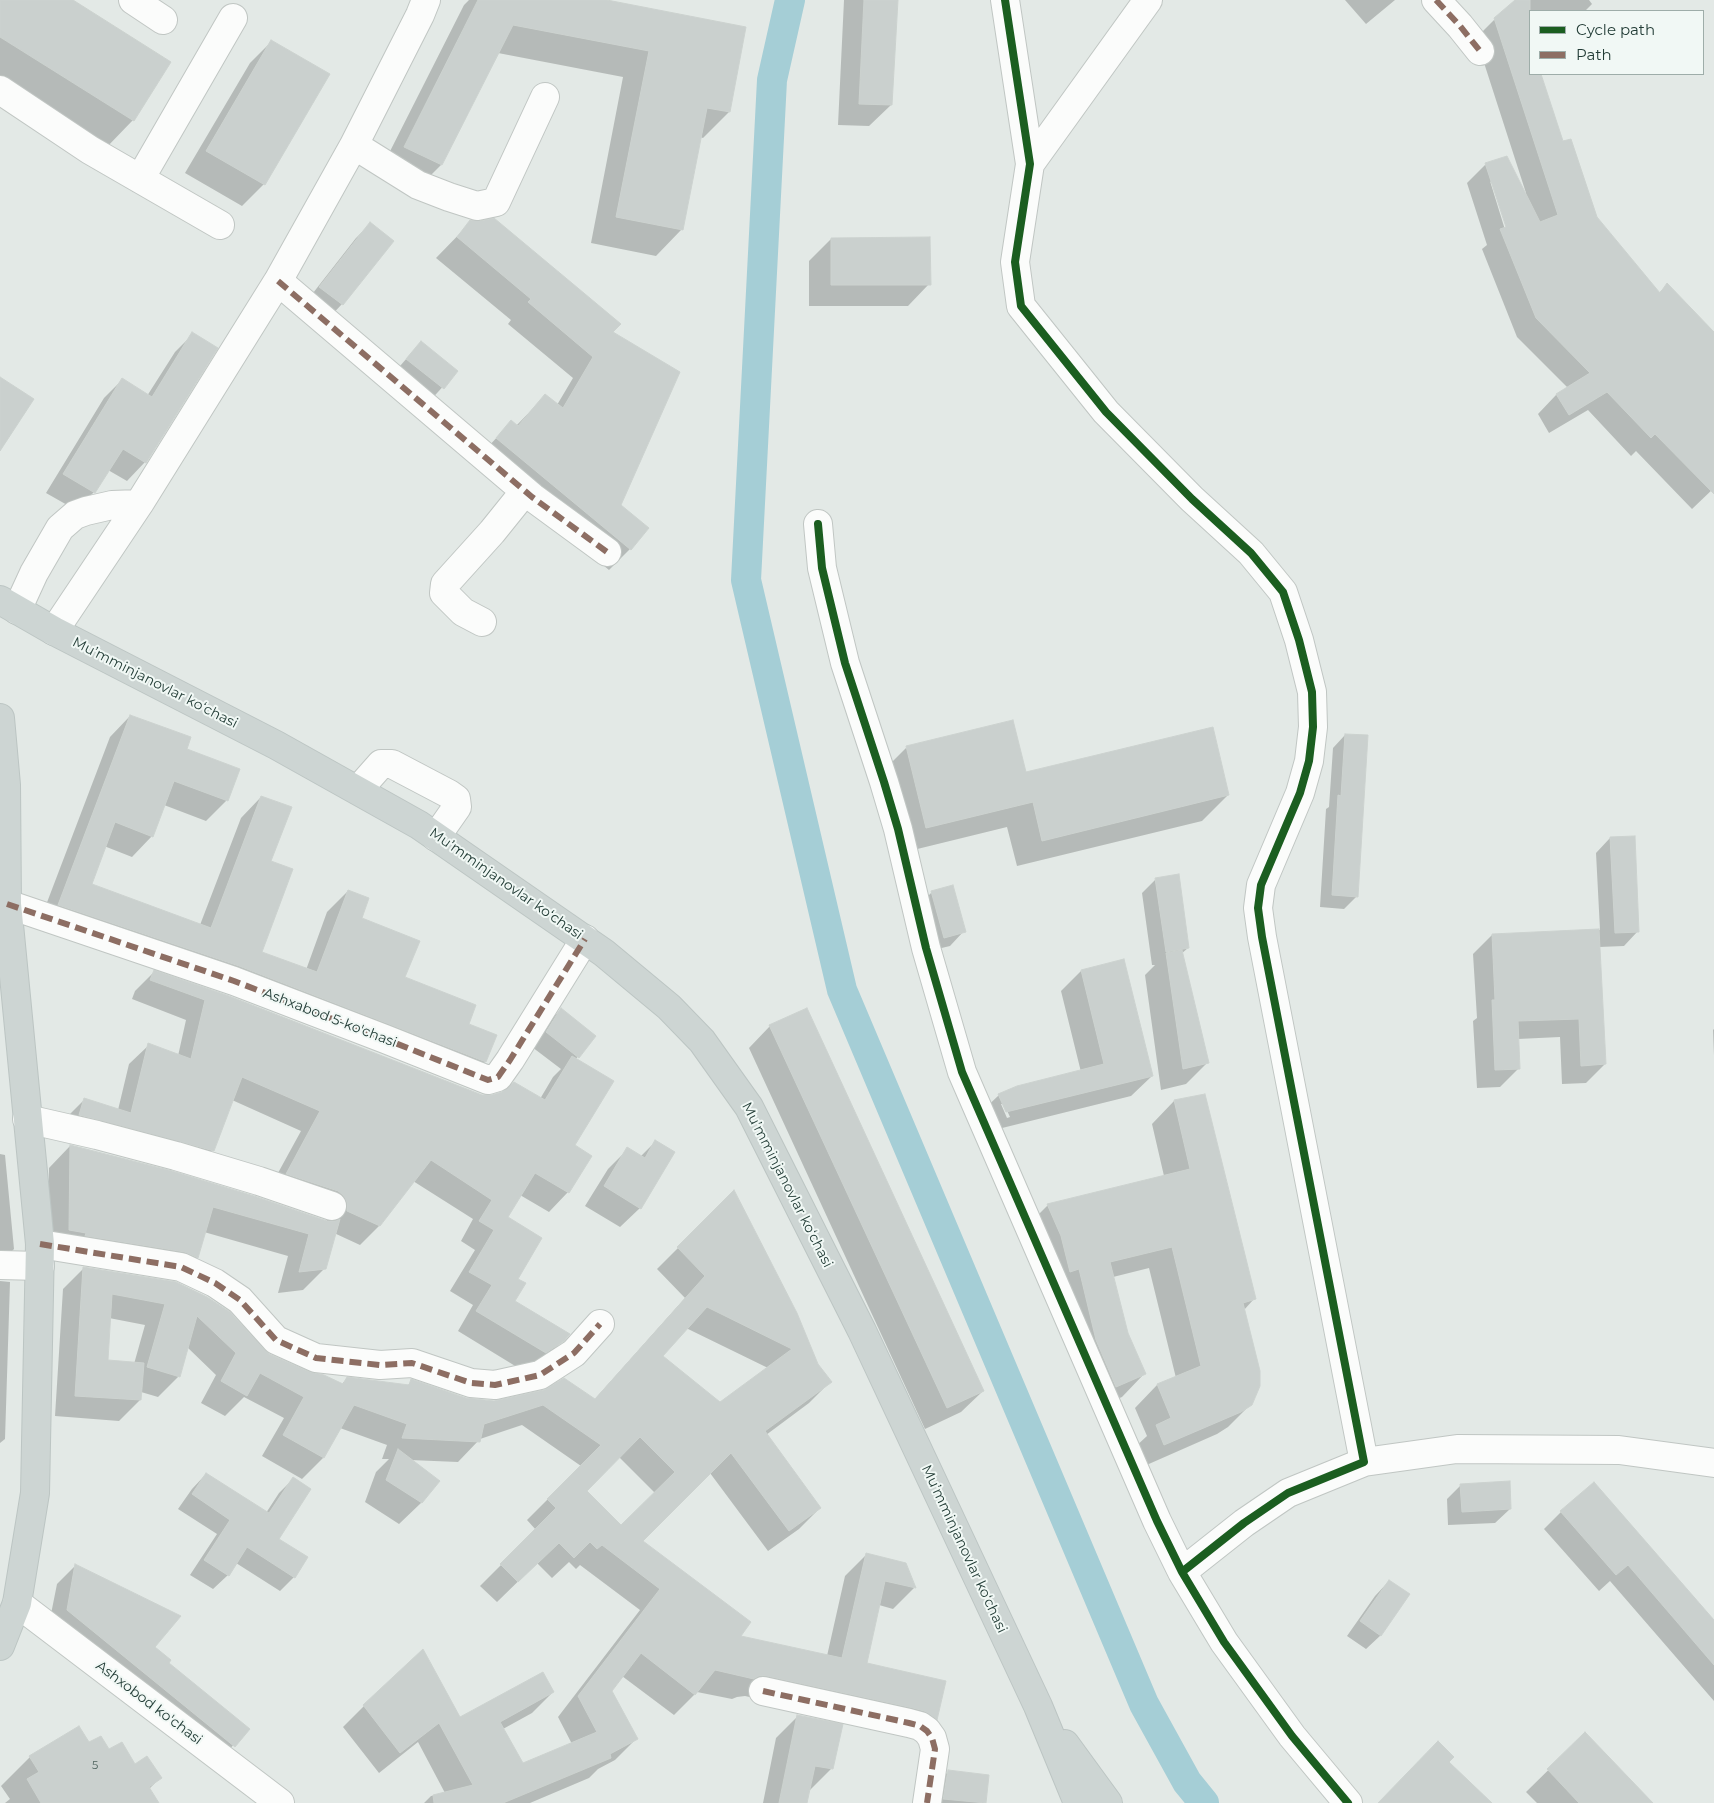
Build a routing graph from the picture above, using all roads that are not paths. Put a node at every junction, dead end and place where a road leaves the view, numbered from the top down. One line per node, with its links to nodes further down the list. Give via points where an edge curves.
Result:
1 (133, 0): 7 (street)
2 (426, 0): 11 (street)
3 (1005, 0): 12 (street)
4 (1148, 0): 12 (street)
5 (1436, 0): 8 (street)
6 (233, 18): 13 (street)
7 (163, 20)
8 (1480, 51)
9 (0, 90): 13 (street)
10 (545, 97): 11 (street, via 496,202 477,206 418,185)
11 (354, 145): 15 (street)
12 (1030, 164): 34 (street, via 1015,262 1021,306 1106,412 1250,553 1283,592 1308,674 1313,727 1309,761 1300,793 1261,885 1258,908)
13 (140, 179): 14 (street)
14 (220, 225)
15 (278, 280): 16 (street); 17 (street)
16 (525, 491): 19 (street); 21 (street, via 445,584 444,592 463,612)
17 (139, 504): 20 (street, via 112,505 76,515 60,528 34,572); 22 (street)
18 (818, 524): 36 (street, via 822,568 845,663 890,800 926,948 962,1072 1156,1521)
19 (607, 552)
20 (8, 605): 22 (main road, Mu’mminjanovlar ko‘chasi)
21 (482, 622)
22 (54, 631): 25 (main road, Mu’mminjanovlar ko‘chasi)
23 (0, 718): 24 (main road)
24 (3, 784): 27 (main road)
25 (358, 790): 26 (main road, Mu’mminjanovlar ko‘chasi); 26 (street, via 381,764 392,764 449,794 456,799 457,807)
26 (436, 837): 28 (main road, Mu’mminjanovlar ko‘chasi)
27 (7, 904): 28 (street, Ashxabod 5-ko'chasi, via 234,981 488,1080 498,1077); 29 (main road)
28 (585, 939): 40 (main road, Mu’mminjanovlar ko‘chasi, via 669,1007 702,1041 749,1107 862,1331)
29 (27, 1119): 30 (street, via 176,1156); 31 (main road)
30 (332, 1206)
31 (40, 1255): 32 (street); 33 (street, via 181,1267 240,1300 276,1340 316,1358 380,1365 412,1363 471,1383 495,1385 540,1375 574,1353); 37 (main road, via 35,1493)
32 (0, 1265)
33 (600, 1324)
34 (1364, 1462): 35 (street, via 1466,1449 1619,1450); 36 (street, via 1288,1494 1244,1523)
35 (1714, 1463)
36 (1182, 1572): 45 (street, via 1224,1642 1292,1736)
37 (18, 1603): 38 (main road); 41 (street, Ashxobod ko'chasi)
38 (0, 1646)
39 (763, 1691): 42 (street, via 920,1726 932,1738 935,1749)
40 (1038, 1706): 43 (main road, Mu’mminjanovlar ko‘chasi); 44 (main road, Mu’mminjanovlar ko‘chasi)
41 (280, 1803)
42 (927, 1803)
43 (1078, 1803)
44 (1108, 1803)
45 (1348, 1803)

